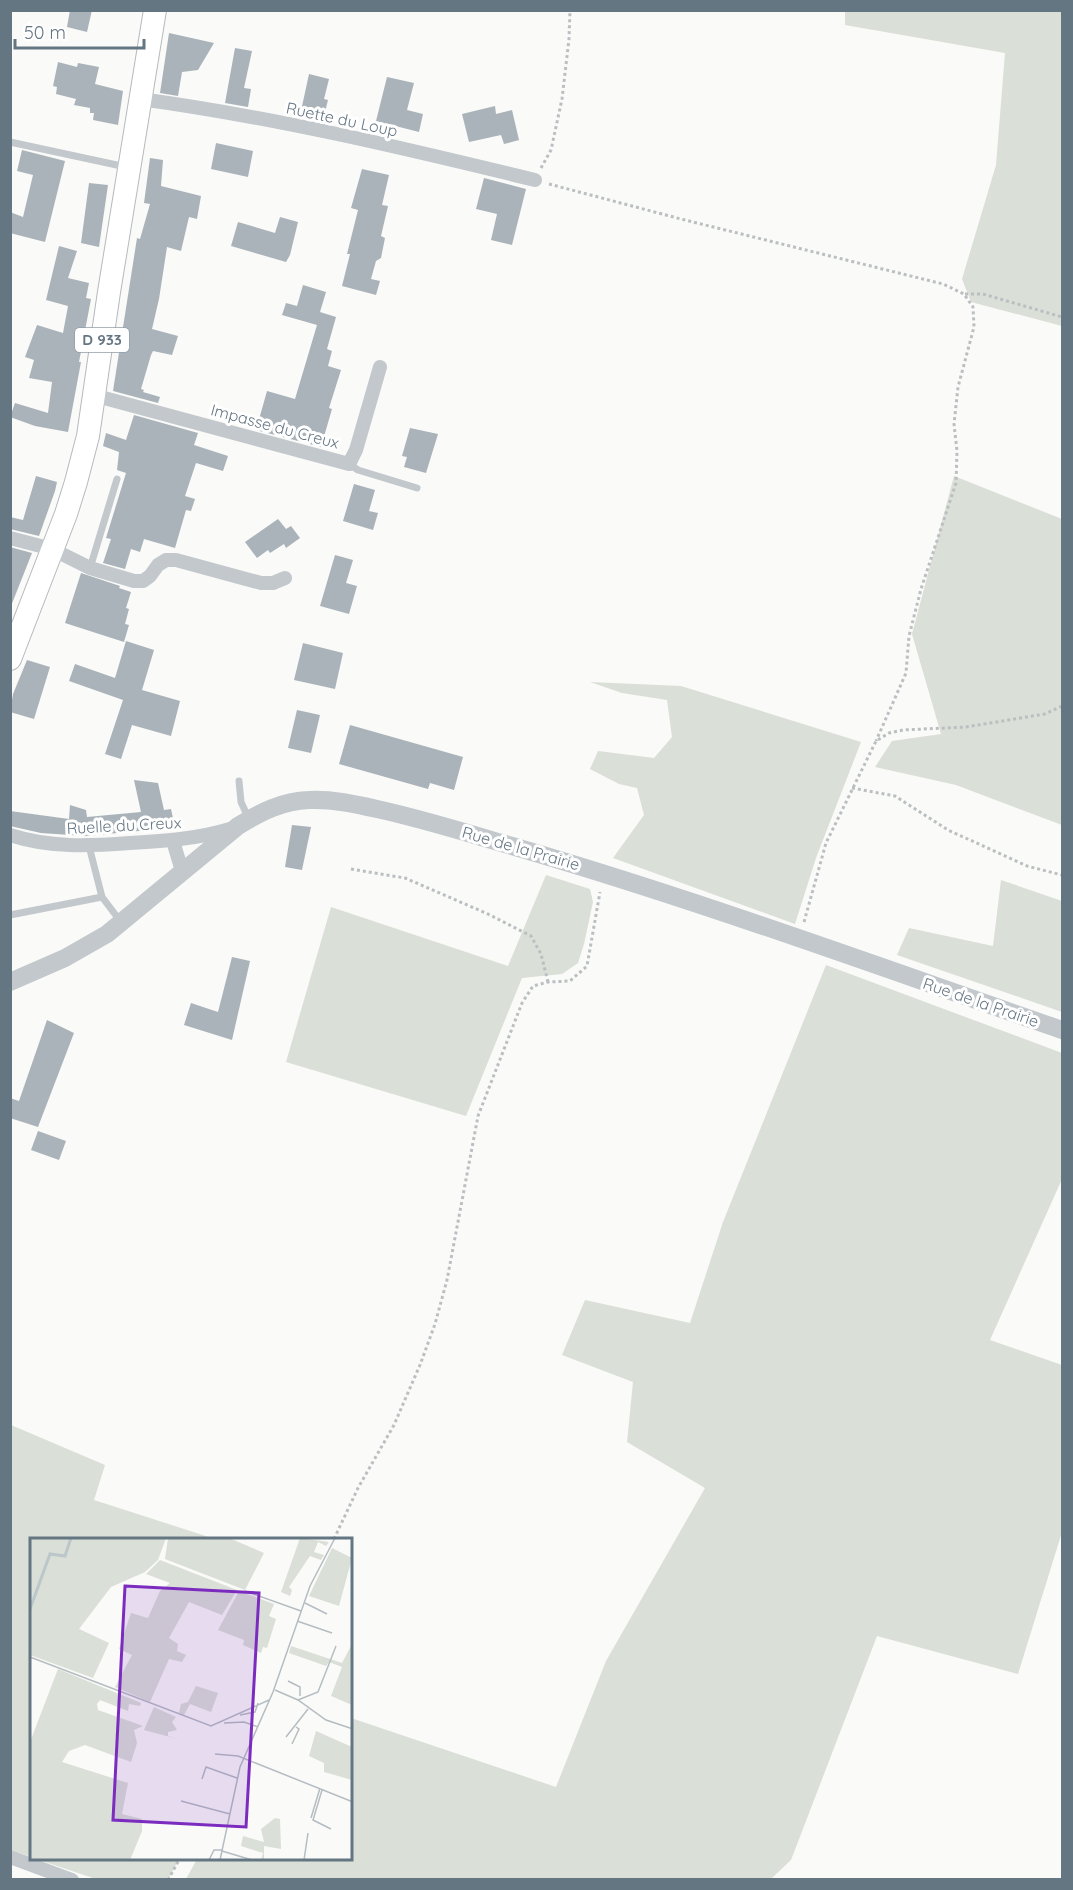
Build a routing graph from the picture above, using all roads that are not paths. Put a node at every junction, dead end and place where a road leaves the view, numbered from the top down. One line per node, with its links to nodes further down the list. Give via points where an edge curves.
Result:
1 (154, 10): 2 (main road, D 933)
2 (140, 99): 4 (main road, D 933); 5 (street, Ruette du Loup, via 280,122)
3 (10, 142): 4 (lane)
4 (129, 168): 7 (main road, D 933)
5 (535, 180)
6 (380, 367): 8 (street, Impasse du Creux)
7 (93, 394): 8 (street, Impasse du Creux); 12 (main road, D 933, via 88,436 76,482)
8 (349, 464): 10 (lane)
9 (117, 479): 13 (lane)
10 (417, 488)
11 (10, 538): 12 (street)
12 (52, 549): 13 (street); 15 (main road, D 933)
13 (90, 568): 14 (street, via 143,581 158,565 176,560 261,583)
14 (285, 578)
15 (10, 659)
16 (239, 781): 17 (lane)
17 (244, 823): 19 (street, Ruelle du Creux); 21 (street, Rue de la Prairie); 26 (street, Rue de la Prairie, via 262,812 310,800 409,816 603,872)
18 (10, 835): 20 (street, Ruelle du Creux, via 63,846)
19 (173, 841): 20 (street, Ruelle du Creux); 21 (street)
20 (89, 846): 22 (lane)
21 (182, 871): 24 (street, Rue de la Prairie)
22 (102, 897): 23 (lane); 24 (lane)
23 (10, 915)
24 (122, 922): 25 (street, Rue de la Prairie, via 65,958)
25 (10, 982)
26 (1062, 1030)
27 (10, 1857): 28 (street)
28 (72, 1880)

